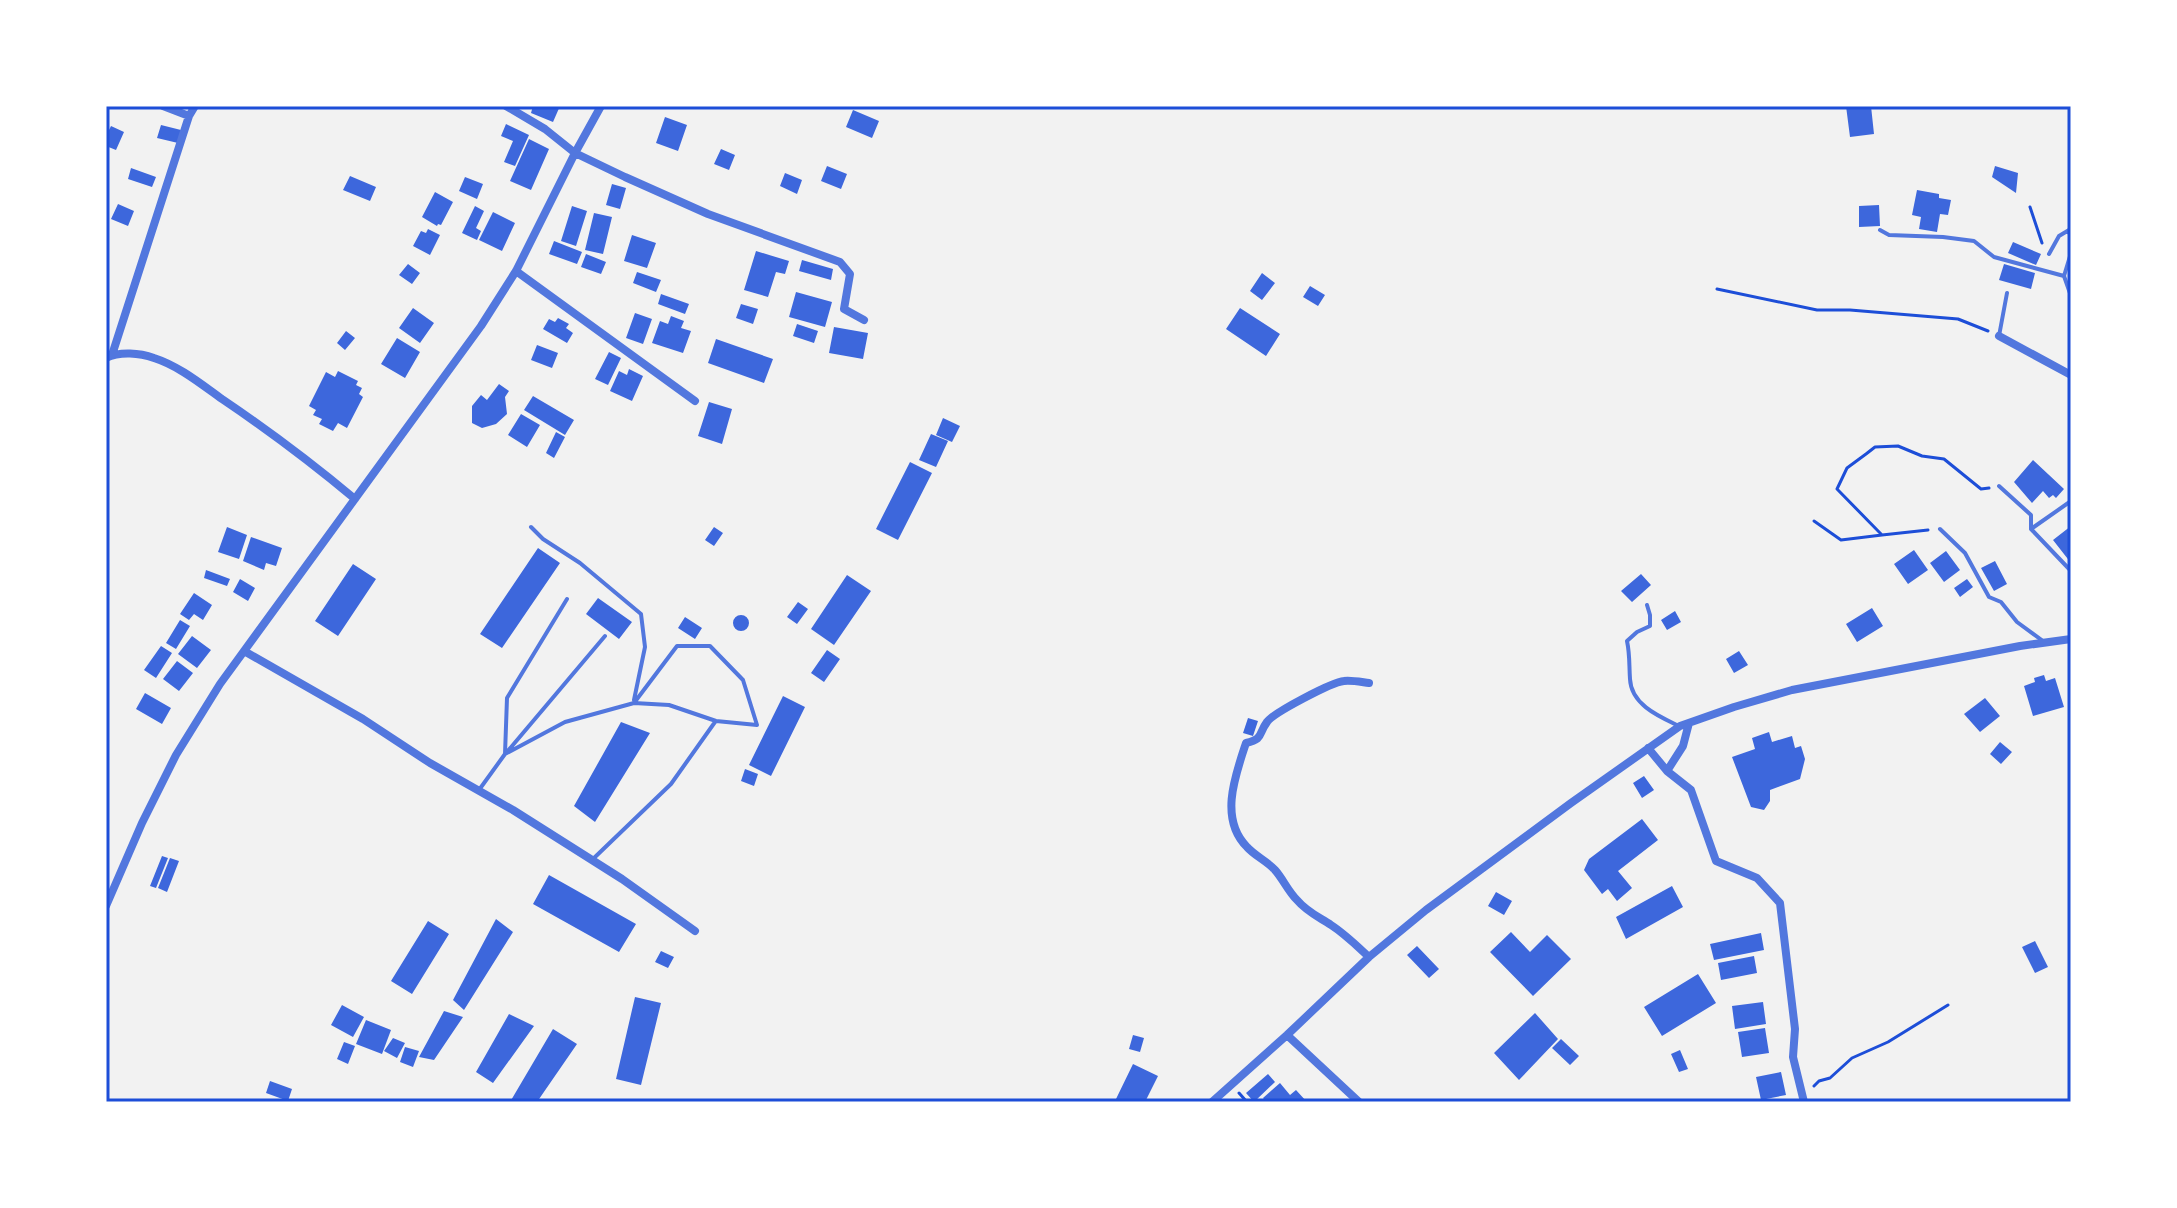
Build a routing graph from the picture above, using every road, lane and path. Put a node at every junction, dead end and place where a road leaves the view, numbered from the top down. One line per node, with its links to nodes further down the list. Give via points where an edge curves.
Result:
1 (163, 106): 5 (street)
2 (195, 106): 5 (street)
3 (506, 106): 6 (street)
4 (601, 106): 6 (street)
5 (189, 116): 18 (street)
6 (575, 153): 11 (street); 16 (street, via 708,214 840,262 850,274 844,309)
7 (1880, 230): 12 (lane, via 1974,241 1994,257)
8 (2071, 240): 10 (lane, via 2069,230)
9 (2071, 253): 12 (lane)
10 (2049, 254)
11 (516, 271): 21 (street); 23 (street)
12 (2064, 276): 15 (lane)
13 (1717, 289): 17 (path, via 1817,310 1958,319)
14 (2007, 293): 17 (lane)
15 (2071, 296)
16 (864, 320)
17 (1999, 336): 20 (street)
18 (109, 357): 23 (street, via 152,357 181,371)
19 (2071, 363): 20 (lane)
20 (2068, 374)
21 (695, 401)
22 (1999, 486): 28 (lane, via 2031,515); 29 (path, via 1981,489 1944,459 1898,446 1875,447 1847,468 1837,489)
23 (355, 499): 36 (street)
24 (2071, 501): 28 (lane)
25 (1814, 521): 29 (path, via 1841,540)
26 (531, 527): 38 (lane, via 641,614 645,647)
27 (1940, 529): 29 (path); 35 (lane, via 1965,553 1989,597)
28 (2031, 529): 30 (lane)
29 (1882, 535)
30 (2071, 571)
31 (567, 599): 42 (lane, via 507,698)
32 (1647, 605): 40 (lane, via 1650,626 1627,641 1630,682 1652,713)
33 (605, 636): 42 (lane)
34 (2071, 639): 35 (street)
35 (2045, 643): 40 (street, via 1792,690)
36 (244, 651): 44 (street); 46 (street, via 176,755)
37 (1369, 683): 48 (street, via 1342,680 1267,722 1256,741 1246,743 1230,805 1236,833 1275,870 1297,902)
38 (634, 703): 39 (lane, via 669,705); 39 (lane, via 677,646 710,646 743,680 757,725); 42 (lane, via 565,722)
39 (716, 721): 45 (lane, via 671,784)
40 (1684, 724): 41 (street); 43 (street, via 1683,746)
41 (1648, 748): 43 (street); 48 (street)
42 (505, 754): 44 (lane)
43 (1667, 771): 51 (street, via 1691,790 1716,861 1757,878 1780,903 1795,1029 1793,1057)
44 (479, 790): 45 (street)
45 (592, 860): 47 (street)
46 (106, 906)
47 (695, 931)
48 (1369, 957): 50 (street)
49 (1948, 1005): 51 (path, via 1852,1058 1819,1081)
50 (1287, 1035): 52 (street); 53 (street)
51 (1803, 1100)
52 (1212, 1102)
53 (1359, 1102)

